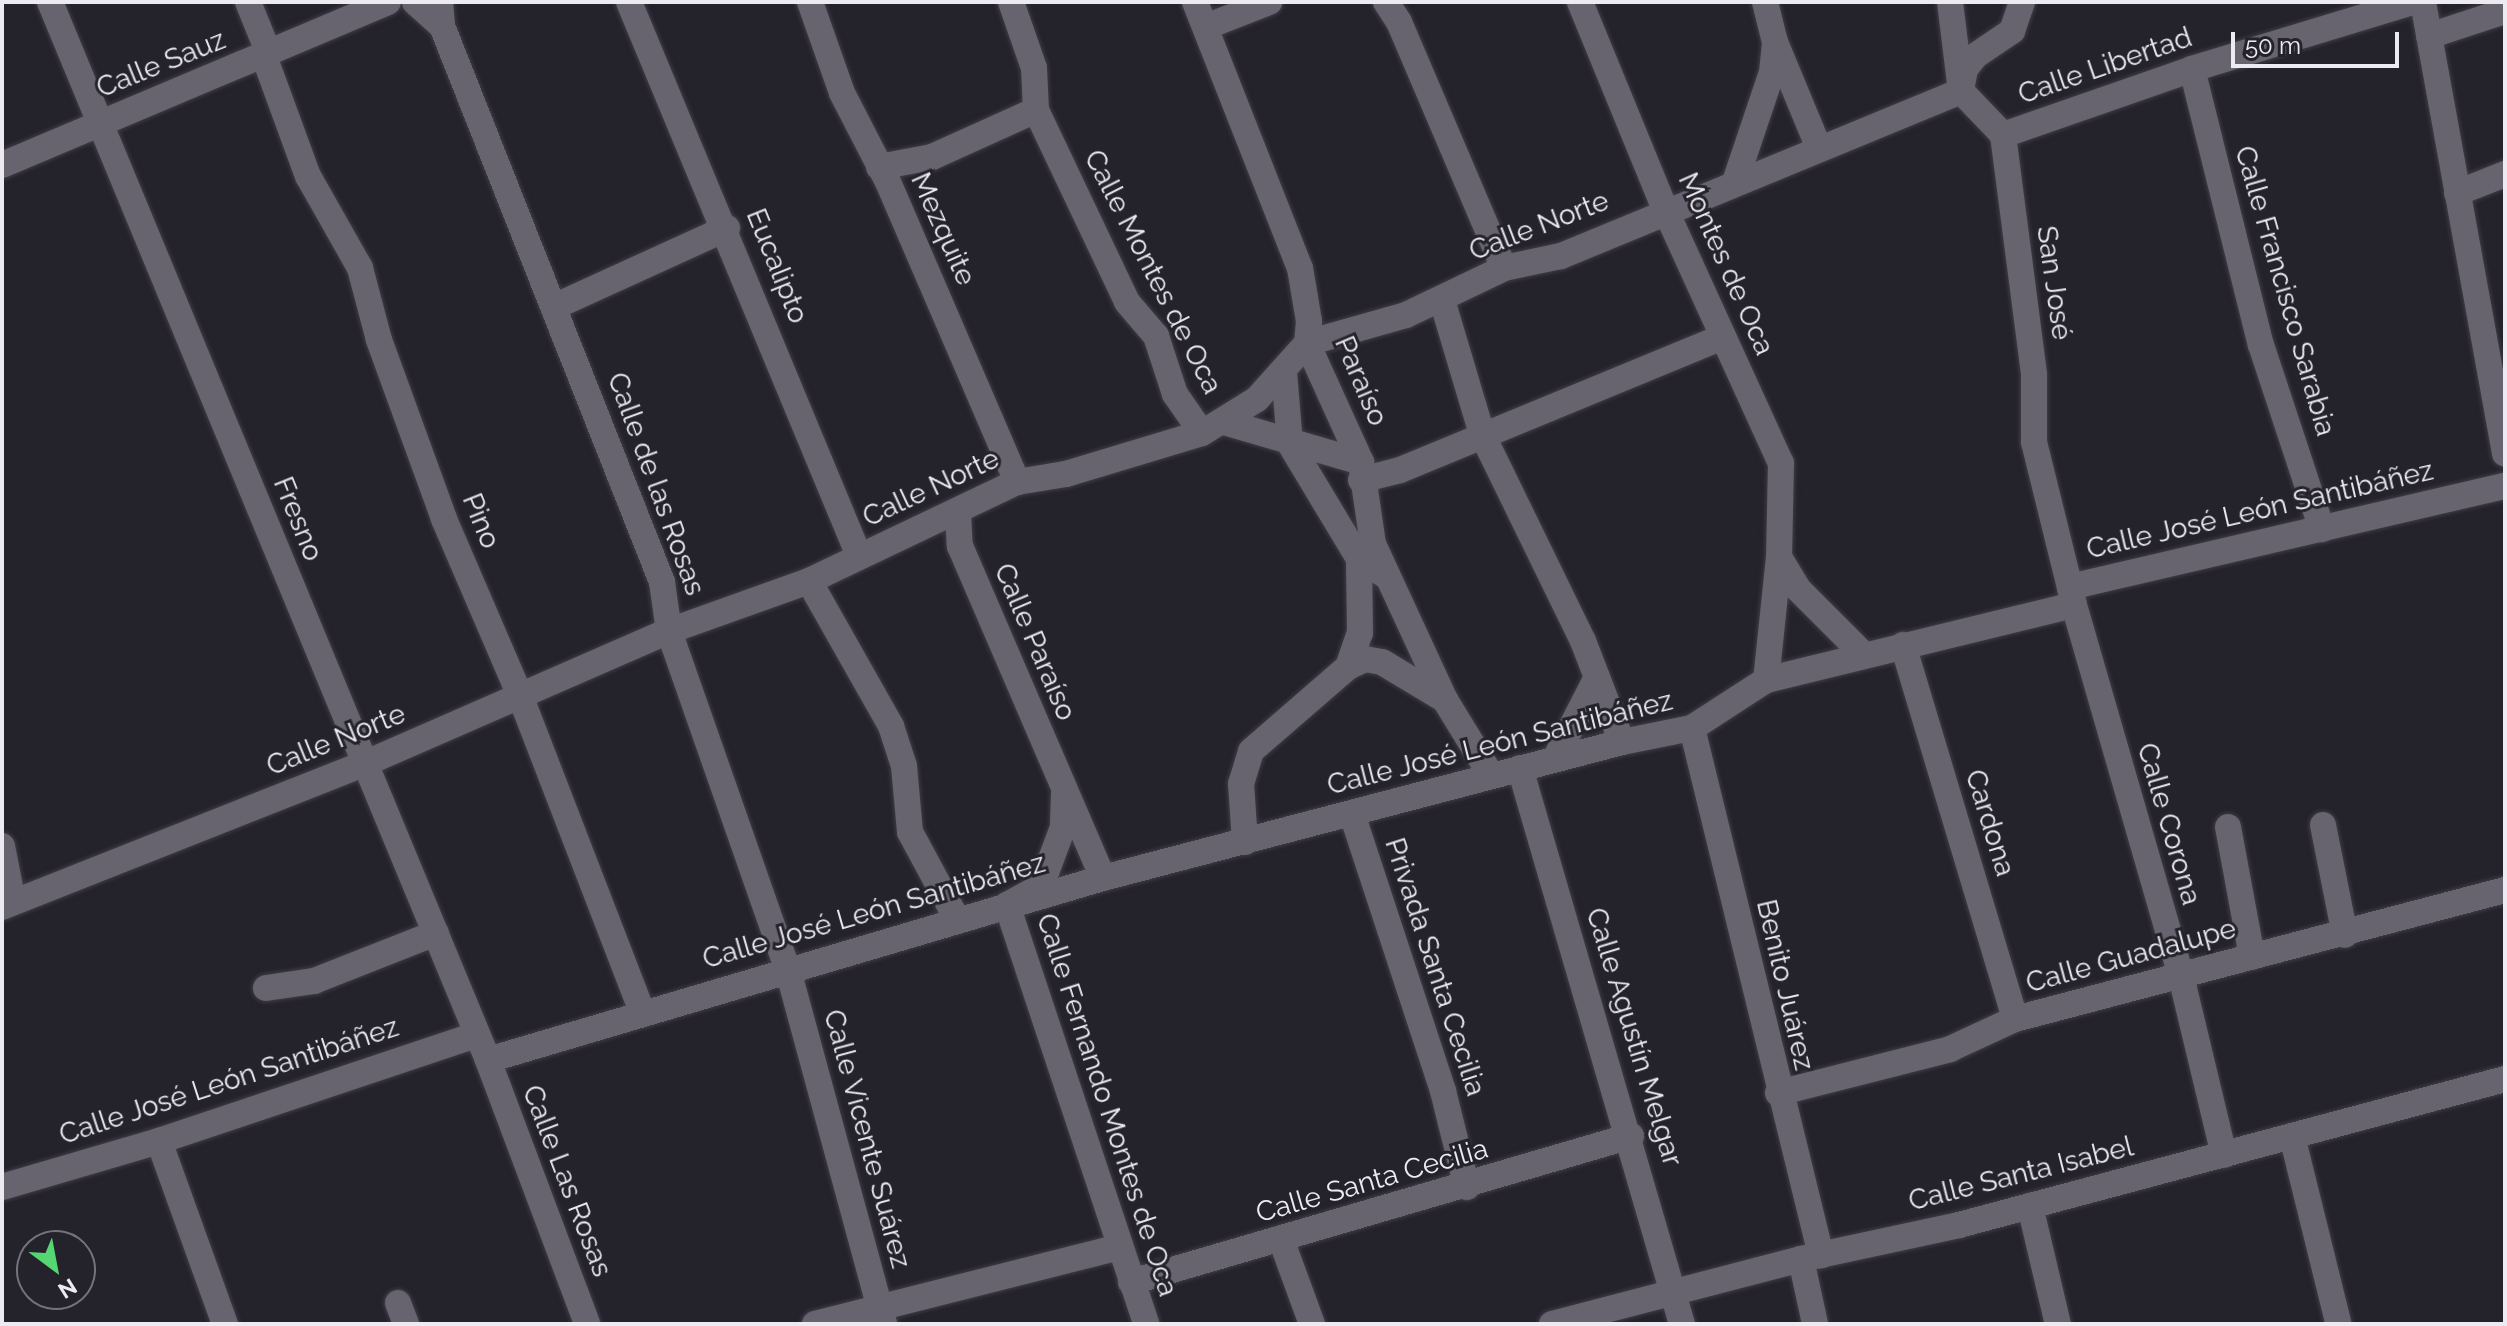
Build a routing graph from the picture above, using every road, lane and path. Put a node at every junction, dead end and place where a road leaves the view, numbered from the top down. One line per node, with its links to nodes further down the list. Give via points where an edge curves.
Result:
1 (50, 2): 26 (street, Fresno)
2 (248, 2): 22 (street, Pino)
3 (388, 2): 22 (street, Calle Sauz)
4 (415, 2): 18 (street)
5 (629, 2): 35 (street, Eucalipto)
6 (810, 2): 30 (street, Mezquite, via 842,93)
7 (1011, 2): 25 (street, Calle Montes de Oca, via 1034,68)
8 (1195, 2): 19 (street, Paraíso)
9 (1269, 2): 19 (street)
10 (1386, 2): 36 (street)
11 (1580, 2): 34 (street, Montes de Oca)
12 (1765, 2): 21 (street)
13 (1950, 2): 24 (street)
14 (2022, 2): 24 (street, via 2012,31 1965,69)
15 (2412, 2): 23 (street, Calle Libertad)
16 (2423, 2): 20 (street)
17 (2505, 11): 20 (street)
18 (441, 14): 38 (street, Calle de las Rosas)
19 (1208, 26): 40 (street, Paraíso, via 1300,268 1309,321)
20 (2429, 36): 33 (street)
21 (1775, 42): 28 (street); 32 (street, via 1772,72)
22 (266, 55): 26 (street, Calle Sauz); 63 (street, Pino, via 308,176 360,268 379,340 444,519)
23 (2192, 69): 27 (street, Calle Libertad); 50 (street, Calle Francisco Sarabia, via 2261,345)
24 (1961, 91): 27 (street); 28 (street, Calle Norte)
25 (1036, 110): 30 (street, via 932,157); 42 (street, Calle Montes de Oca, via 1127,302 1156,336 1175,394)
26 (102, 123): 29 (street, Calle Sauz); 68 (street, Fresno)
27 (2003, 135): 56 (street, San José, via 2034,375 2034,442)
28 (1819, 148): 32 (street, Calle Norte)
29 (2, 165)
30 (879, 167): 47 (street, Mezquite)
31 (2505, 174): 33 (street)
32 (1735, 182): 34 (street, Calle Norte)
33 (2457, 193): 45 (street)
34 (1665, 209): 36 (street, Calle Norte, via 1561,256); 39 (street, Montes de Oca)
35 (727, 228): 38 (street); 51 (street, Eucalipto)
36 (1504, 268): 37 (street, Calle Norte)
37 (1442, 300): 40 (street, Calle Norte); 43 (street)
38 (556, 306): 57 (street, Calle de las Rosas, via 662,582)
39 (1723, 337): 43 (street); 52 (street, Montes de Oca, via 1781,463)
40 (1307, 343): 41 (street, Calle Norte); 46 (street, Paraíso)
41 (1284, 372): 42 (street, Calle Norte); 44 (street)
42 (1213, 427): 44 (street); 47 (street, Calle Norte, via 1066,474)
43 (1482, 434): 46 (street, via 1400,470); 61 (street)
44 (1290, 444): 46 (street); 53 (street)
45 (2505, 454)
46 (1361, 471): 54 (street, Paraíso, via 1373,544)
47 (1017, 482): 49 (street, Calle Norte)
48 (2505, 486): 50 (street, Calle José León Santibáñez)
49 (958, 513): 51 (street, Calle Norte); 71 (street, Calle Paraíso, via 960,546)
50 (2322, 529): 56 (street, Calle José León Santibáñez)
51 (859, 556): 55 (street, Calle Norte)
52 (1779, 557): 59 (street, via 1798,589); 62 (street, Montes de Oca)
53 (1359, 559): 54 (street); 60 (street, via 1360,633)
54 (1388, 577): 64 (street, Paraíso)
55 (809, 581): 57 (street, Calle Norte); 81 (street, via 891,726 904,766 910,832)
56 (2072, 596): 58 (street, Calle José León Santibáñez); 86 (street, Calle Corona)
57 (669, 631): 63 (street, Calle Norte); 85 (street, Calle de las Rosas)
58 (1903, 645): 59 (street, Calle José León Santibáñez); 89 (street, Cardona)
59 (1864, 655): 62 (street, Calle José León Santibáñez)
60 (1348, 667): 64 (street, via 1365,659 1382,662); 75 (street, via 1251,751 1241,784)
61 (1597, 677): 66 (street); 67 (street)
62 (1766, 680): 65 (street, Calle José León Santibáñez)
63 (521, 698): 68 (street, Calle Norte); 88 (street, Pino)
64 (1445, 700): 70 (street, Paraíso)
65 (1692, 728): 66 (street, Calle José León Santibáñez); 93 (street, Benito Juárez)
66 (1622, 742): 67 (street, Calle José León Santibáñez)
67 (1555, 759): 69 (street, Calle José León Santibáñez)
68 (364, 764): 79 (street, Calle Norte); 82 (street, Fresno)
69 (1520, 768): 70 (street, Calle José León Santibáñez); 94 (street, Calle Agustín Melgar)
70 (1491, 775): 72 (street, Calle José León Santibáñez)
71 (1064, 794): 77 (street, Calle Paraíso); 80 (street, Calle Paraíso, via 1063,827 1044,878)
72 (1352, 814): 75 (street, Calle José León Santibáñez); 99 (street, Privada Santa Cecilia, via 1443,1091)
73 (2323, 825): 83 (street)
74 (2228, 827): 84 (street)
75 (1245, 842): 77 (street, Calle José León Santibáñez)
76 (2, 846): 79 (street)
77 (1103, 878): 80 (street, Calle José León Santibáñez)
78 (2505, 890): 83 (street, Calle Guadalupe)
79 (7, 904)
80 (1007, 905): 81 (street, Calle José León Santibáñez); 102 (street, Calle Fernando Montes de Oca)
81 (958, 921): 85 (street, Calle José León Santibáñez)
82 (436, 933): 87 (street, via 314,981); 90 (street, Fresno)
83 (2345, 935): 84 (street, Calle Guadalupe)
84 (2252, 957): 86 (street, Calle Guadalupe)
85 (788, 970): 88 (street, Calle José León Santibáñez); 106 (street, Calle Vicente Suárez)
86 (2181, 976): 89 (street, Calle Guadalupe); 97 (street, Calle Corona)
87 (266, 988)
88 (642, 1011): 91 (street, Calle José León Santibáñez)
89 (2015, 1019): 93 (street, Calle Guadalupe, via 1950,1049)
90 (476, 1035): 91 (street, Fresno); 96 (street, Calle José León Santibáñez)
91 (488, 1060): 109 (street, Calle Las Rosas)
92 (2505, 1079): 95 (street, Calle Santa Isabel)
93 (1778, 1093): 103 (street, Benito Juárez)
94 (1631, 1136): 99 (street, Calle Santa Cecilia); 105 (street, Calle Agustín Melgar)
95 (2292, 1136): 97 (street, Calle Santa Isabel); 107 (street)
96 (159, 1141): 98 (street, Calle José León Santibáñez); 108 (street)
97 (2224, 1155): 100 (street, Calle Santa Isabel)
98 (2, 1187)
99 (1467, 1187): 101 (street, Calle Santa Cecilia)
100 (2030, 1206): 103 (street, Calle Santa Isabel); 116 (street)
101 (1282, 1242): 104 (street, Calle Santa Cecilia); 112 (street)
102 (1120, 1247): 104 (street, Calle Fernando Montes de Oca); 106 (street)
103 (1811, 1257): 105 (street, Calle Santa Isabel); 115 (street, Benito Juárez)
104 (1131, 1282): 111 (street, Calle Fernando Montes de Oca)
105 (1675, 1296): 113 (street, Calle Santa Isabel); 114 (street, Calle Agustín Melgar)
106 (882, 1316): 110 (street)
107 (2338, 1322)
108 (225, 1324)
109 (587, 1324)
110 (815, 1324)
111 (1146, 1324)
112 (1312, 1324)
113 (1552, 1324)
114 (1682, 1324)
115 (1815, 1324)
116 (2058, 1324)

